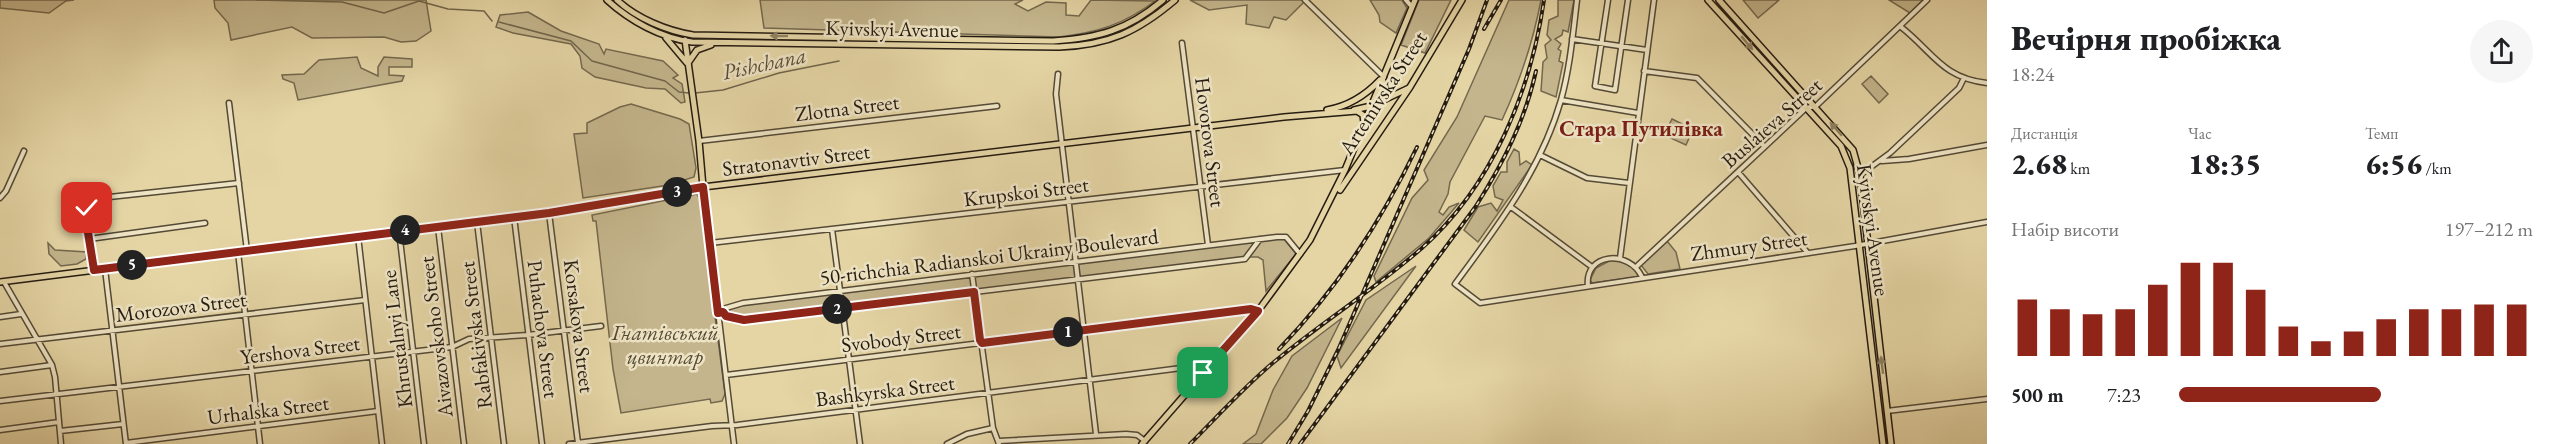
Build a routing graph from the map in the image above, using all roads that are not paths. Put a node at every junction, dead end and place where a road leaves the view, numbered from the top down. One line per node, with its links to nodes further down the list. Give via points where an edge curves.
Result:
1 (607, 0): 20 (main road, Kyivskyi Avenue)
2 (617, 0): 19 (main road, Kyivskyi Avenue)
3 (1163, 0): 22 (main road, Kyivskyi Avenue, one-way to 22, via 1133,23 1081,39)
4 (1175, 0): 26 (main road, Kyivskyi Avenue, via 1127,34 1086,46)
5 (1305, 0): 34 (street)
6 (1406, 0): 17 (street)
7 (1415, 0): 17 (main road, Artemivska Street)
8 (1457, 0): 18 (main road)
9 (1462, 0): 18 (main road, Artemivska Street)
10 (1577, 0): 24 (street)
11 (1608, 0): 28 (street)
12 (1628, 0): 29 (street)
13 (1654, 0): 30 (street)
14 (1708, 0): 44 (main road, Kyivskyi Avenue, one-way to 44)
15 (1719, 0): 43 (main road, Kyivskyi Avenue)
16 (1927, 0): 21 (street, Buslaieva Street)
17 (1412, 7): 34 (main road, Artemivska Street)
18 (1455, 11): 37 (main road, Artemivska Street)
19 (638, 14): 20 (main road); 22 (main road, Kyivskyi Avenue)
20 (635, 21): 23 (main road, Kyivskyi Avenue)
21 (1901, 27): 35 (street, via 1949,72); 43 (street, Buslaieva Street)
22 (686, 34): 25 (main road)
23 (663, 35): 25 (main road, Kyivskyi Avenue); 31 (main road)
24 (1572, 39): 28 (street); 39 (street)
25 (685, 42): 26 (main road, Kyivskyi Avenue); 31 (main road)
26 (715, 43): 31 (main road, via 698,50)
27 (1182, 43): 49 (street, Hovorova Street)
28 (1601, 44): 29 (street); 29 (street, via 1595,86 1615,90)
29 (1623, 46): 30 (street)
30 (1647, 50): 32 (street)
31 (688, 64): 50 (main road)
32 (1644, 71): 46 (street); 53 (street, via 1697,78)
33 (1058, 74): 51 (street)
34 (1384, 77): 38 (main road, via 1385,93); 42 (main road, Artemivska Street); 47 (main road, via 1368,92 1338,108)
35 (1963, 80): 36 (street); 56 (street)
36 (1987, 83)
37 (1410, 87): 38 (main road, Stratonavtiv Street); 66 (main road, Artemivska Street)
38 (1396, 94): 42 (main road, Stratonavtiv Street)
39 (1561, 100): 46 (street); 55 (street)
40 (229, 103): 60 (street)
41 (997, 106): 50 (street, Zlotna Street)
42 (1371, 106): 45 (main road, Stratonavtiv Street); 48 (main road, Artemivska Street)
43 (1816, 106): 44 (street, Buslaieva Street); 59 (main road, Kyivskyi Avenue, one-way to 43, via 1853,150)
44 (1806, 108): 53 (street, Buslaieva Street); 81 (main road, Kyivskyi Avenue, via 1847,156)
45 (1347, 111): 47 (main road, Stratonavtiv Street); 48 (main road, via 1360,112)
46 (1638, 113): 61 (street)
47 (1284, 117): 49 (main road, Stratonavtiv Street)
48 (1364, 123): 57 (main road, Artemivska Street)
49 (1192, 128): 51 (main road, Stratonavtiv Street); 63 (street, Hovorova Street)
50 (699, 141): 62 (main road)
51 (1061, 144): 62 (main road, Stratonavtiv Street); 65 (street)
52 (1987, 145): 56 (street)
53 (1764, 146): 58 (street, Buslaieva Street)
54 (24, 151): 64 (street)
55 (1540, 155): 61 (street, via 1587,178); 67 (street)
56 (1881, 161): 59 (street)
57 (1345, 170): 63 (street, Krupskoi Street); 66 (main road, Artemivska Street)
58 (1738, 172): 85 (street); 90 (street, Buslaieva Street)
59 (1860, 175): 80 (main road, Kyivskyi Avenue)
60 (239, 183): 77 (street, via 91,199 87,214); 83 (street)
61 (1629, 183): 87 (street)
62 (703, 187): 68 (main road, Stratonavtiv Street); 79 (street)
63 (1200, 187): 65 (street, Krupskoi Street); 82 (street, Hovorova Street)
64 (0, 198)
65 (1068, 202): 74 (street, Krupskoi Street); 88 (street)
66 (1330, 204): 86 (main road, Artemivska Street)
67 (1511, 207): 89 (street); 97 (street, Zhmury Street, via 1455,284 1480,303)
68 (549, 213): 69 (main road, Stratonavtiv Street); 110 (street, Korsakova Street)
69 (514, 217): 70 (main road, Stratonavtiv Street); 111 (street, Puhachova Street)
70 (477, 222): 73 (main road, Stratonavtiv Street); 112 (street, Rabfakivska Street)
71 (1987, 222): 80 (street, Zhmury Street)
72 (205, 223): 77 (street)
73 (438, 227): 75 (main road, Stratonavtiv Street); 116 (street, Aivazovskoho Street)
74 (832, 230): 79 (street, Krupskoi Street); 98 (street)
75 (399, 231): 76 (main road, Stratonavtiv Street); 117 (street, Khrustalnyi Lane)
76 (358, 236): 83 (main road, Stratonavtiv Street); 100 (street)
77 (89, 239): 92 (street)
78 (1260, 239): 82 (street, 50-richchia Radianskoi Ukrainy Boulevard); 86 (street, 50-richchia Radianskoi Ukrainy Boulevard, via 1286,237); 95 (street, 50-richchia Radianskoi Ukrainy Boulevard, via 1245,259)
79 (710, 243): 103 (street)
80 (1868, 243): 81 (street, Zhmury Street); 130 (main road, Kyivskyi Avenue, one-way to 80)
81 (1860, 244): 85 (street, Zhmury Street); 132 (main road, Kyivskyi Avenue)
82 (1208, 245): 88 (street, 50-richchia Radianskoi Ukrainy Boulevard)
83 (247, 251): 84 (main road, Stratonavtiv Street)
84 (238, 252): 91 (main road, Stratonavtiv Street); 105 (street)
85 (1808, 253): 94 (street, Zhmury Street)
86 (1301, 255): 102 (main road, Artemivska Street)
87 (1620, 258): 89 (street); 90 (street)
88 (1076, 262): 93 (street, 50-richchia Radianskoi Ukrainy Boulevard); 95 (street)
89 (1592, 267): 97 (street)
90 (1636, 267): 94 (street)
91 (105, 269): 92 (main road, Stratonavtiv Street); 108 (street)
92 (94, 270): 96 (main road, Stratonavtiv Street)
93 (972, 274): 98 (street, 50-richchia Radianskoi Ukrainy Boulevard); 99 (street)
94 (1642, 278): 97 (street, Zhmury Street)
95 (1078, 280): 99 (street, 50-richchia Radianskoi Ukrainy Boulevard); 109 (street)
96 (2, 281): 104 (street)
97 (1588, 286)
98 (839, 291): 101 (street); 103 (street, 50-richchia Radianskoi Ukrainy Boulevard, via 743,303)
99 (974, 292): 101 (street, 50-richchia Radianskoi Ukrainy Boulevard); 114 (street)
100 (365, 300): 105 (street, Morozova Street); 118 (street)
101 (844, 308): 103 (street, 50-richchia Radianskoi Ukrainy Boulevard, via 744,320); 119 (street)
102 (1258, 311): 109 (street, Svobody Street); 123 (main road, Artemivska Street)
103 (720, 312): 124 (street)
104 (21, 314): 106 (street); 113 (street)
105 (245, 314): 108 (street, Morozova Street); 121 (street)
106 (0, 317)
107 (601, 326): 110 (street, Yershova Street)
108 (112, 330): 113 (street, Morozova Street); 126 (street)
109 (1085, 330): 114 (street, Svobody Street); 125 (street)
110 (564, 331): 111 (street, Yershova Street); 148 (street, Korsakova Street)
111 (528, 335): 112 (street, Yershova Street); 157 (street, Puhachova Street)
112 (491, 338): 116 (street, Yershova Street, via 469,339); 156 (street, Rabfakivska Street)
113 (35, 339): 115 (street, Morozova Street); 120 (street)
114 (982, 343): 119 (street, Svobody Street); 127 (street)
115 (0, 344)
116 (452, 347): 117 (street, Yershova Street); 155 (street, Aivazovskoho Street)
117 (413, 351): 118 (street, Yershova Street); 154 (street, Khrustalnyi Lane)
118 (372, 356): 121 (street, Yershova Street); 134 (street)
119 (850, 360): 124 (street, Svobody Street); 133 (street)
120 (52, 365): 122 (street); 128 (street)
121 (252, 371): 126 (street, Yershova Street); 140 (street)
122 (0, 372)
123 (1203, 373): 125 (street, Bashkyrska Street, via 1188,367); 147 (main road, Artemivska Street)
124 (726, 375): 141 (street)
125 (1091, 380): 127 (street, Bashkyrska Street); 145 (street)
126 (119, 387): 128 (street, Yershova Street); 138 (street)
127 (989, 393): 133 (street, Bashkyrska Street); 142 (street)
128 (56, 395): 131 (street, Yershova Street); 136 (street)
129 (1987, 399): 135 (street)
130 (1886, 400): 132 (main road, via 1881,405); 135 (main road, Kyivskyi Avenue)
131 (0, 401)
132 (1878, 401): 139 (main road, Kyivskyi Avenue)
133 (856, 410): 141 (street, Bashkyrska Street); 161 (street)
134 (378, 411): 140 (street, Urhalska Street); 153 (street)
135 (1887, 411): 137 (main road, Kyivskyi Avenue)
136 (59, 422): 143 (street); 144 (street)
137 (1889, 423): 139 (main road, via 1885,420); 164 (main road, Kyivskyi Avenue)
138 (123, 424): 144 (street); 151 (street)
139 (1880, 424): 163 (main road, Kyivskyi Avenue)
140 (258, 426): 151 (street, Urhalska Street); 152 (street)
141 (732, 426): 146 (street, Bashkyrska Street); 160 (street)
142 (993, 428): 149 (street); 162 (street)
143 (0, 430)
144 (60, 431): 150 (street)
145 (1096, 434): 147 (street, via 1137,435); 149 (street)
146 (616, 438): 148 (street, Bashkyrska Street); 159 (street)
147 (1143, 442)
148 (578, 443): 158 (street, Bashkyrska Street)
149 (999, 443)
150 (61, 444)
151 (126, 444)
152 (260, 444)
153 (382, 444)
154 (424, 444)
155 (464, 444)
156 (504, 444)
157 (543, 444)
158 (569, 444)
159 (616, 444)
160 (734, 444)
161 (860, 444)
162 (947, 444)
163 (1882, 444)
164 (1891, 444)

